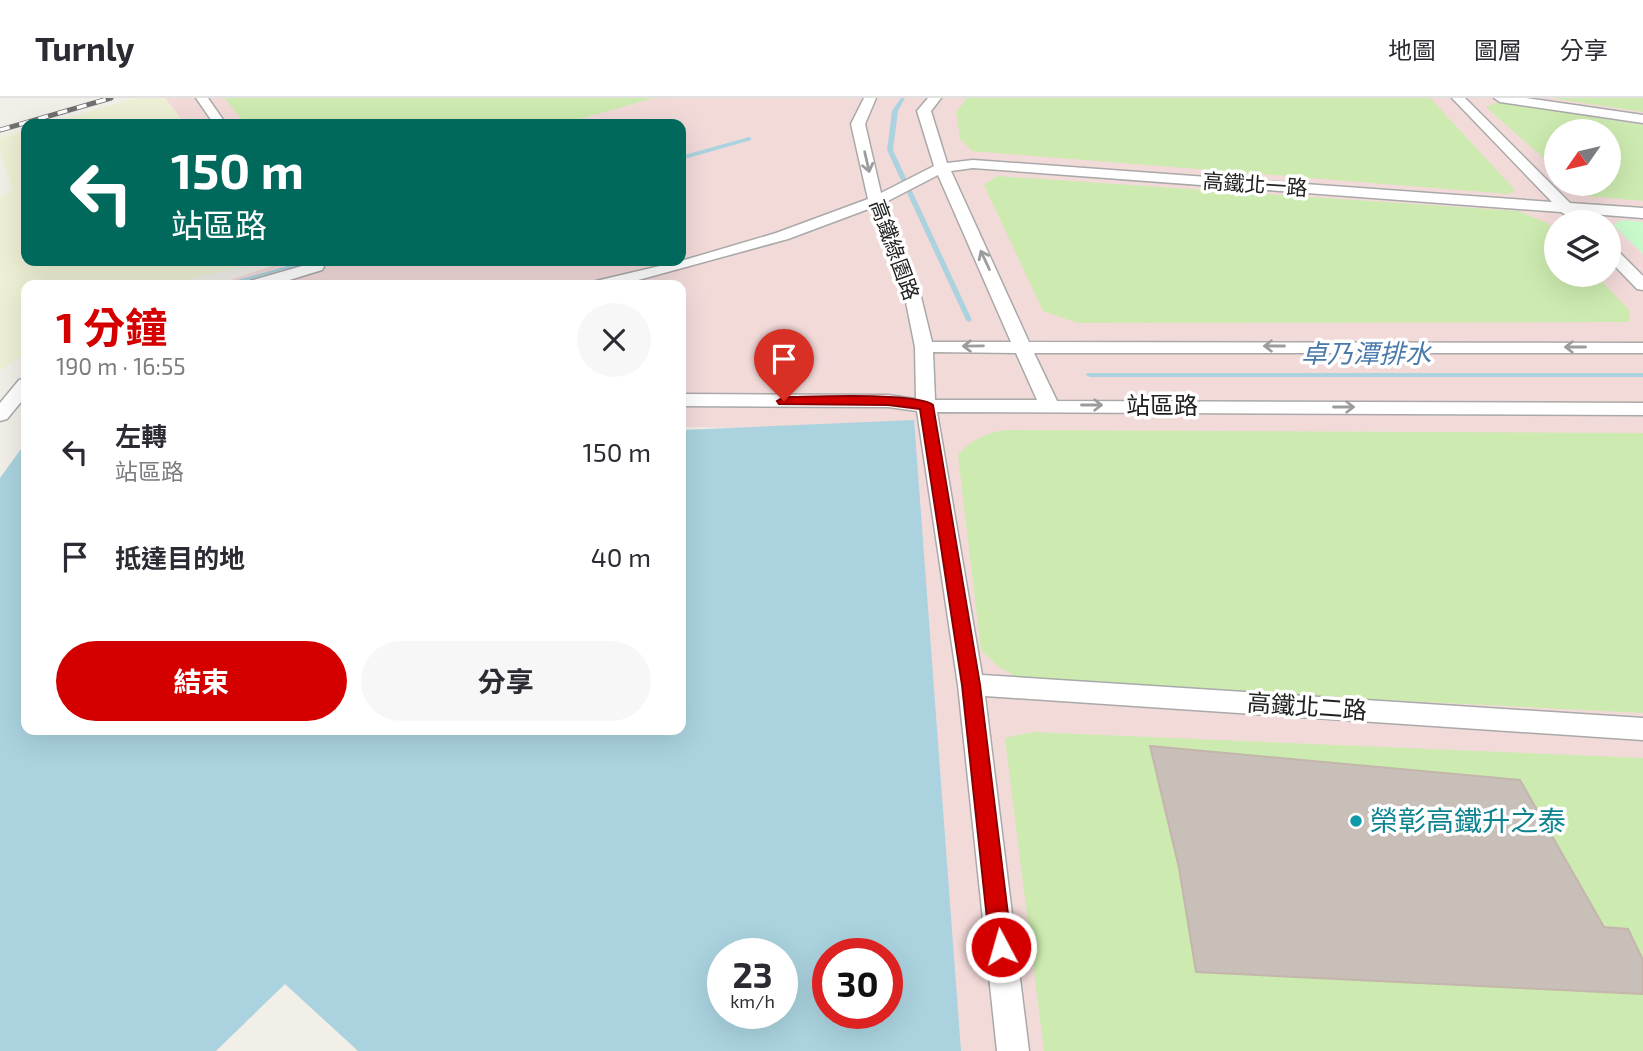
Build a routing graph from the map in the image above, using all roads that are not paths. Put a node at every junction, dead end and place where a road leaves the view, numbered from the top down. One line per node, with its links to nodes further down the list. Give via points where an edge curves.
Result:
1 (202, 98): 6 (street)
2 (870, 98): 9 (street, 高鐵綠園路, one-way to 9, via 858,124)
3 (935, 98): 8 (street, via 924,111)
4 (1458, 98): 10 (street)
5 (1500, 98): 7 (street)
6 (217, 119)
7 (1643, 119)
8 (942, 168): 9 (street, 高鐵北一路); 10 (street, 高鐵北一路, via 973,164); 19 (street, one-way to 8)
9 (876, 201): 12 (street, 高鐵北一路, via 782,236); 20 (street, 高鐵綠園路, via 913,297)
10 (1566, 208): 11 (street, 高鐵北一路)
11 (1643, 213)
12 (686, 262)
13 (1621, 263): 18 (street)
14 (308, 266): 16 (street)
15 (672, 266): 17 (street, 高鐵北一路)
16 (270, 280)
17 (620, 280)
18 (1643, 285)
19 (1023, 345): 20 (street, one-way to 20); 21 (street, one-way to 19); 25 (street)
20 (924, 347): 24 (street, 高鐵綠園路)
21 (1643, 348)
22 (21, 390): 27 (street)
23 (686, 400): 24 (street, 站區路)
24 (926, 405): 25 (street, 站區路); 28 (street, 高鐵綠園路)
25 (1049, 405): 26 (street, 站區路, one-way to 26)
26 (1643, 409)
27 (0, 415)
28 (971, 685): 29 (street, 高鐵北二路); 30 (street, 高鐵綠園路)
29 (1643, 729)
30 (1013, 1051)

